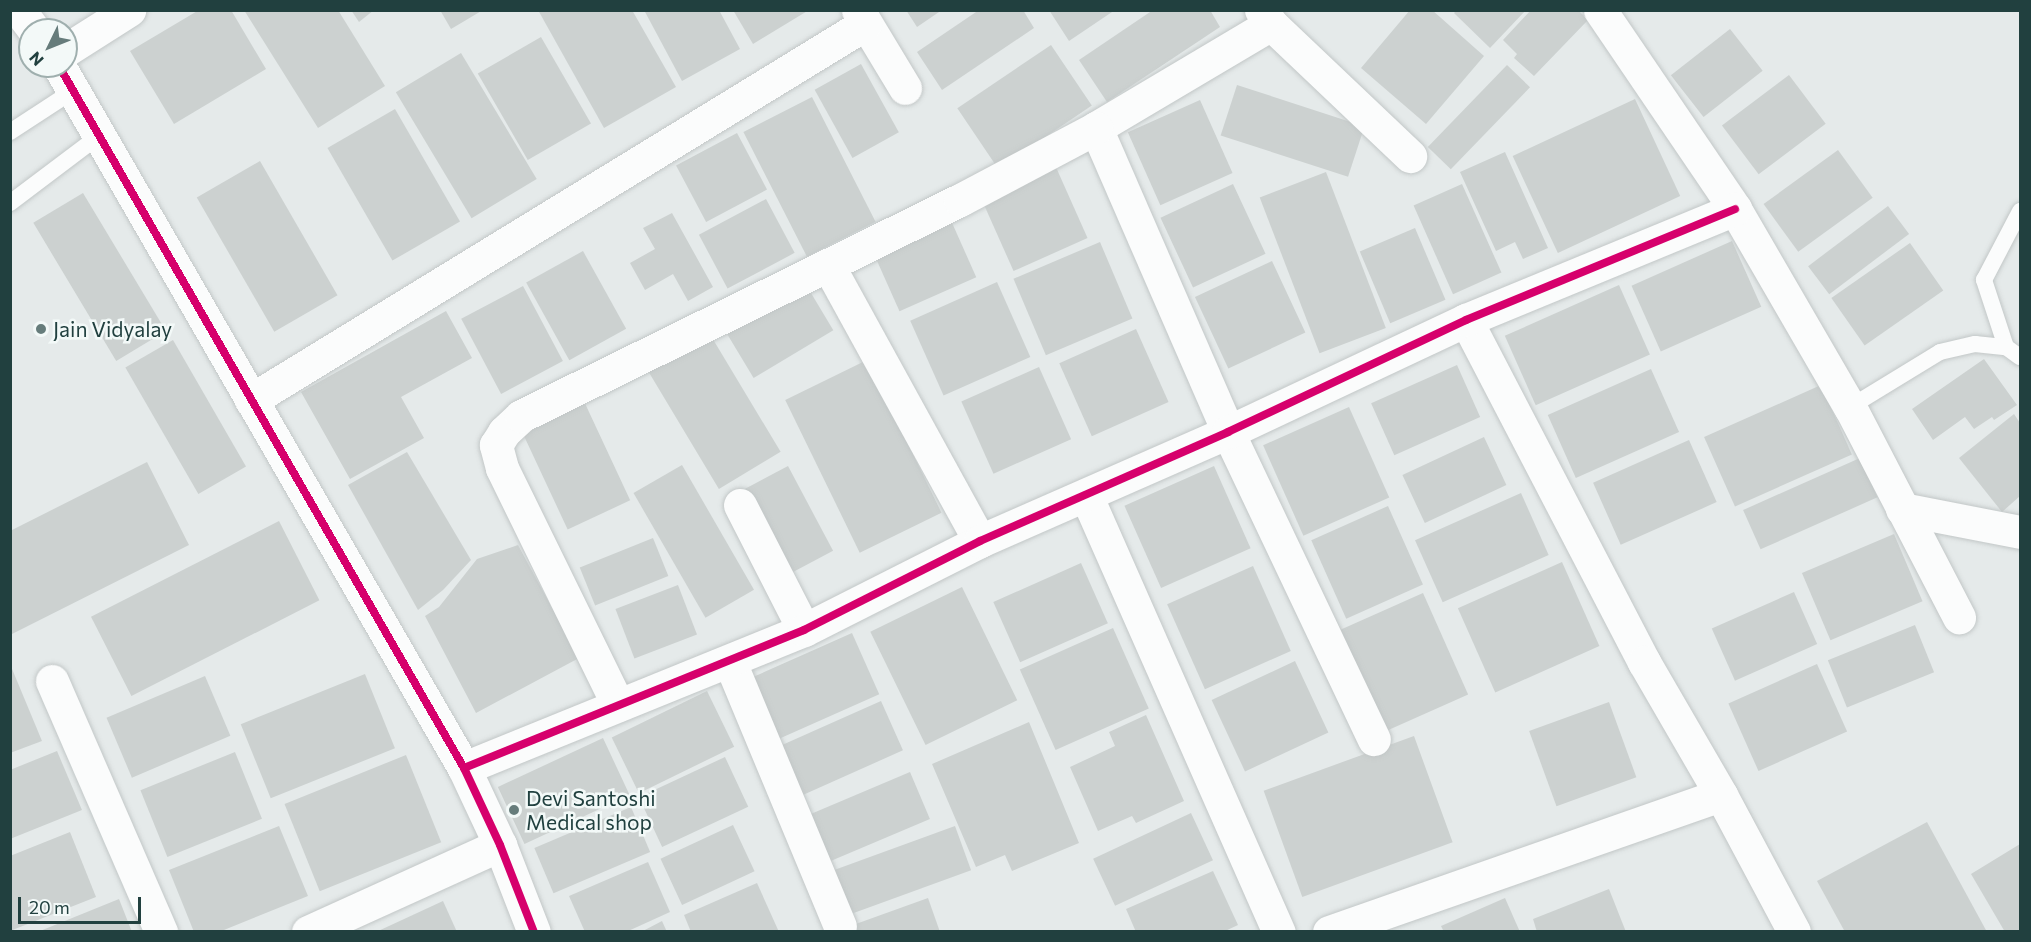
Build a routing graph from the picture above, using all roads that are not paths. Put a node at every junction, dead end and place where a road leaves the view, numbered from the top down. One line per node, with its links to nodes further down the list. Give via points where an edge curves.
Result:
1 (129, 10): 5 (street)
2 (1600, 10): 13 (street)
3 (862, 17): 7 (street); 19 (street)
4 (1266, 17): 8 (street); 11 (street)
5 (78, 42)
6 (66, 79): 9 (lane); 10 (street)
7 (905, 87)
8 (1096, 128): 15 (street); 21 (street)
9 (10, 132)
10 (99, 136): 12 (lane); 19 (street)
11 (1410, 156)
12 (10, 203)
13 (1735, 209): 16 (street); 20 (street)
14 (2020, 211): 17 (lane, via 1984,280)
15 (828, 265): 26 (street); 31 (street, via 521,416 496,446 502,468)
16 (1466, 320): 21 (street); 34 (street, via 1644,662)
17 (2006, 347): 18 (lane); 20 (lane, via 1975,344 1940,352)
18 (2020, 357)
19 (250, 400): 33 (street)
20 (1850, 407): 24 (street)
21 (1228, 432): 22 (street); 32 (street)
22 (1086, 495): 26 (street); 40 (street)
23 (740, 505): 28 (street)
24 (1902, 509): 25 (street); 27 (street)
25 (2020, 532)
26 (980, 541): 28 (street)
27 (1959, 617)
28 (804, 630): 29 (street)
29 (730, 662): 31 (street); 36 (street)
30 (52, 681): 37 (street)
31 (618, 705): 33 (street)
32 (1374, 739)
33 (464, 768): 35 (street)
34 (1721, 795): 41 (street); 42 (street)
35 (500, 845): 38 (street); 39 (street)
36 (840, 926)
37 (161, 932)
38 (308, 932)
39 (534, 932)
40 (1280, 932)
41 (1329, 932)
42 (1794, 932)

